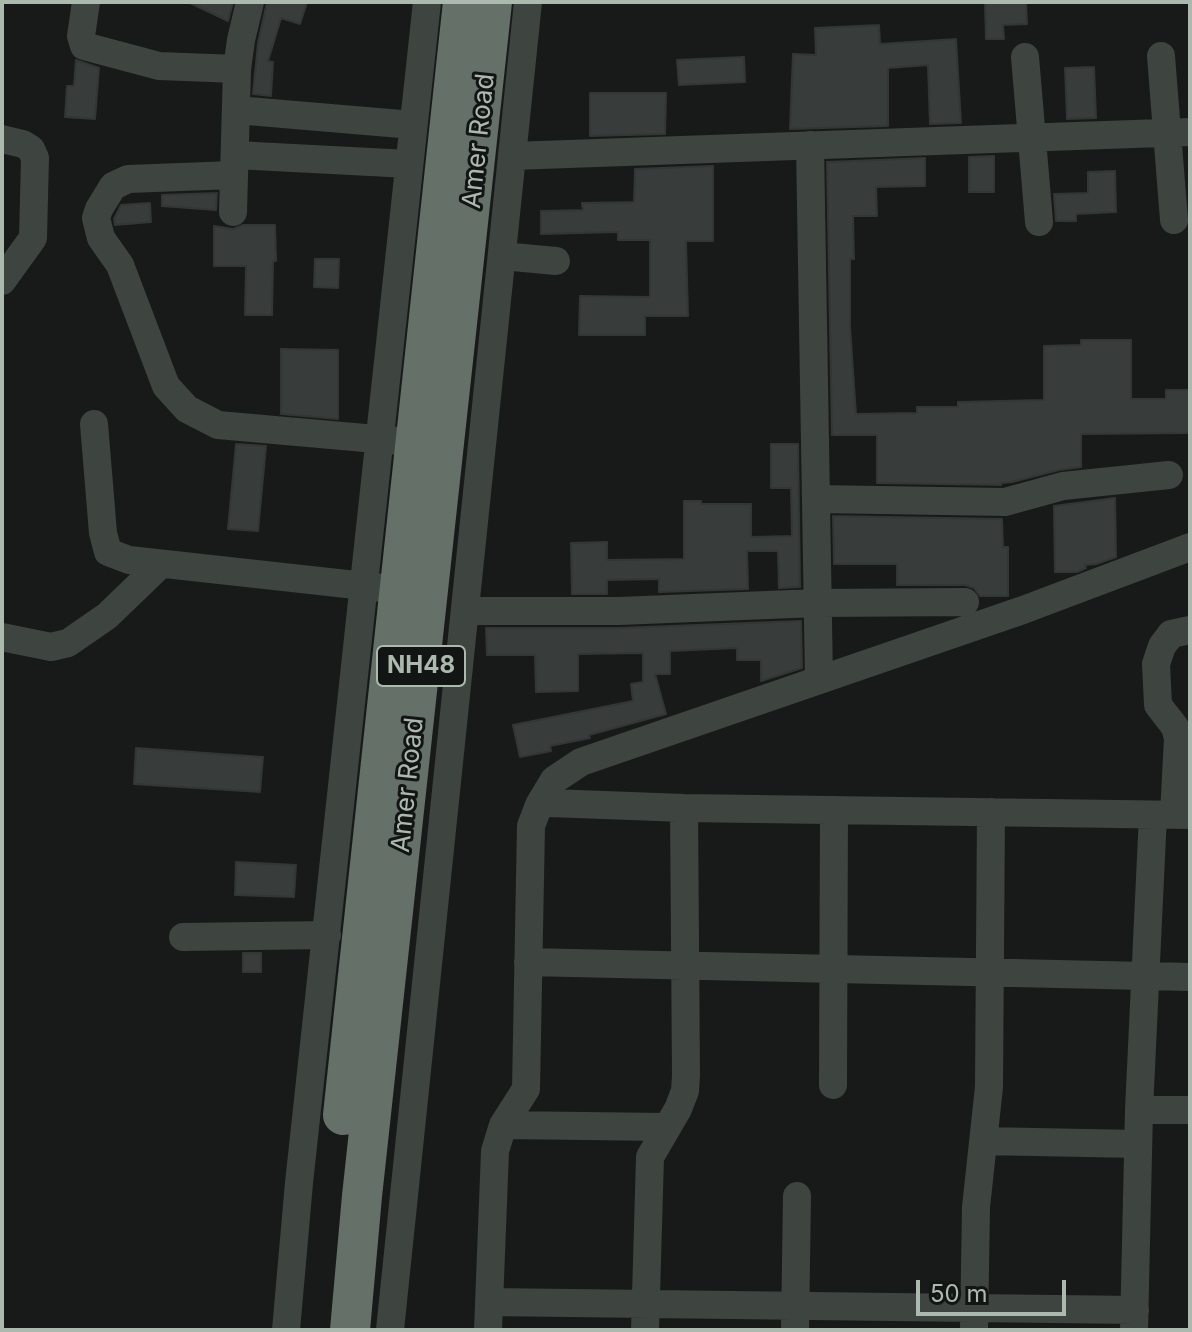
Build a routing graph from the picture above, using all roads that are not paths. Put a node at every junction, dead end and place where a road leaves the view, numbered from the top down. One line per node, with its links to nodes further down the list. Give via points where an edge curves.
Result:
1 (86, 2): 9 (street, via 84,46 159,66)
2 (250, 2): 9 (street)
3 (427, 2): 12 (street)
4 (463, 2): 27 (highway, Amer Road / NH48)
5 (492, 2): 10 (highway, Amer Road / NH48)
6 (528, 2): 10 (street)
7 (1161, 56): 13 (street)
8 (1025, 57): 14 (street)
9 (237, 69): 11 (street)
10 (504, 72): 17 (street); 70 (highway, Amer Road / NH48, via 362,1196)
11 (236, 110): 12 (street); 19 (street)
12 (413, 125): 18 (street)
13 (1179, 133): 14 (street); 21 (street)
14 (1031, 137): 16 (street); 22 (street)
15 (2, 139): 25 (street, via 23,144 35,158 33,238)
16 (810, 145): 17 (street); 29 (street)
17 (512, 156): 23 (street)
18 (409, 164): 19 (street); 27 (street)
19 (234, 165): 20 (street); 27 (street, via 128,179 113,186 96,218 101,238 120,265 166,386 187,409 218,425)
20 (233, 212)
21 (1174, 220)
22 (1039, 222)
23 (502, 256): 24 (street); 35 (street)
24 (556, 261)
25 (2, 281)
26 (94, 424): 31 (street, via 108,552)
27 (398, 441): 32 (highway, Amer Road / NH48)
28 (1169, 475): 29 (street, via 1063,486 1005,502)
29 (816, 499): 34 (street)
30 (1190, 547): 38 (street)
31 (161, 564): 32 (street); 37 (street, via 107,616 68,643 51,647)
32 (382, 588): 40 (highway, Amer Road / NH48)
33 (965, 602): 34 (street)
34 (817, 603): 35 (street); 38 (street)
35 (465, 611): 71 (street)
36 (1190, 630): 39 (street, via 1171,634 1156,664 1158,705)
37 (2, 637)
38 (819, 680): 41 (street, via 581,762 554,780)
39 (1177, 712): 45 (street)
40 (360, 792): 46 (street); 54 (highway, Amer Road / NH48)
41 (539, 805): 42 (street); 48 (street, via 531,826)
42 (684, 808): 43 (street); 49 (street)
43 (834, 810): 44 (street); 50 (street)
44 (991, 812): 45 (street); 51 (street)
45 (1172, 815): 52 (street)
46 (327, 935): 47 (street); 54 (street)
47 (183, 937)
48 (528, 962): 49 (street); 58 (street, via 526,1089)
49 (685, 965): 50 (street); 59 (street, via 685,1091)
50 (833, 969): 51 (street); 55 (street)
51 (989, 972): 52 (street); 60 (street, via 989,1087)
52 (1146, 975): 53 (street); 56 (street)
53 (1190, 977)
54 (336, 1011): 68 (street); 69 (highway, Amer Road / NH48)
55 (833, 1085)
56 (1139, 1110): 57 (street); 61 (street)
57 (1190, 1110)
58 (503, 1125): 59 (street); 63 (street, via 495,1151)
59 (666, 1127): 64 (street, via 650,1157 647,1176)
60 (983, 1141): 61 (street); 66 (street)
61 (1138, 1144): 67 (street)
62 (797, 1196): 65 (street)
63 (489, 1316): 64 (street)
64 (646, 1317): 65 (street)
65 (795, 1318): 66 (street)
66 (974, 1319): 67 (street)
67 (1134, 1320)
68 (286, 1330)
69 (323, 1330)
70 (350, 1330)
71 (390, 1330)

